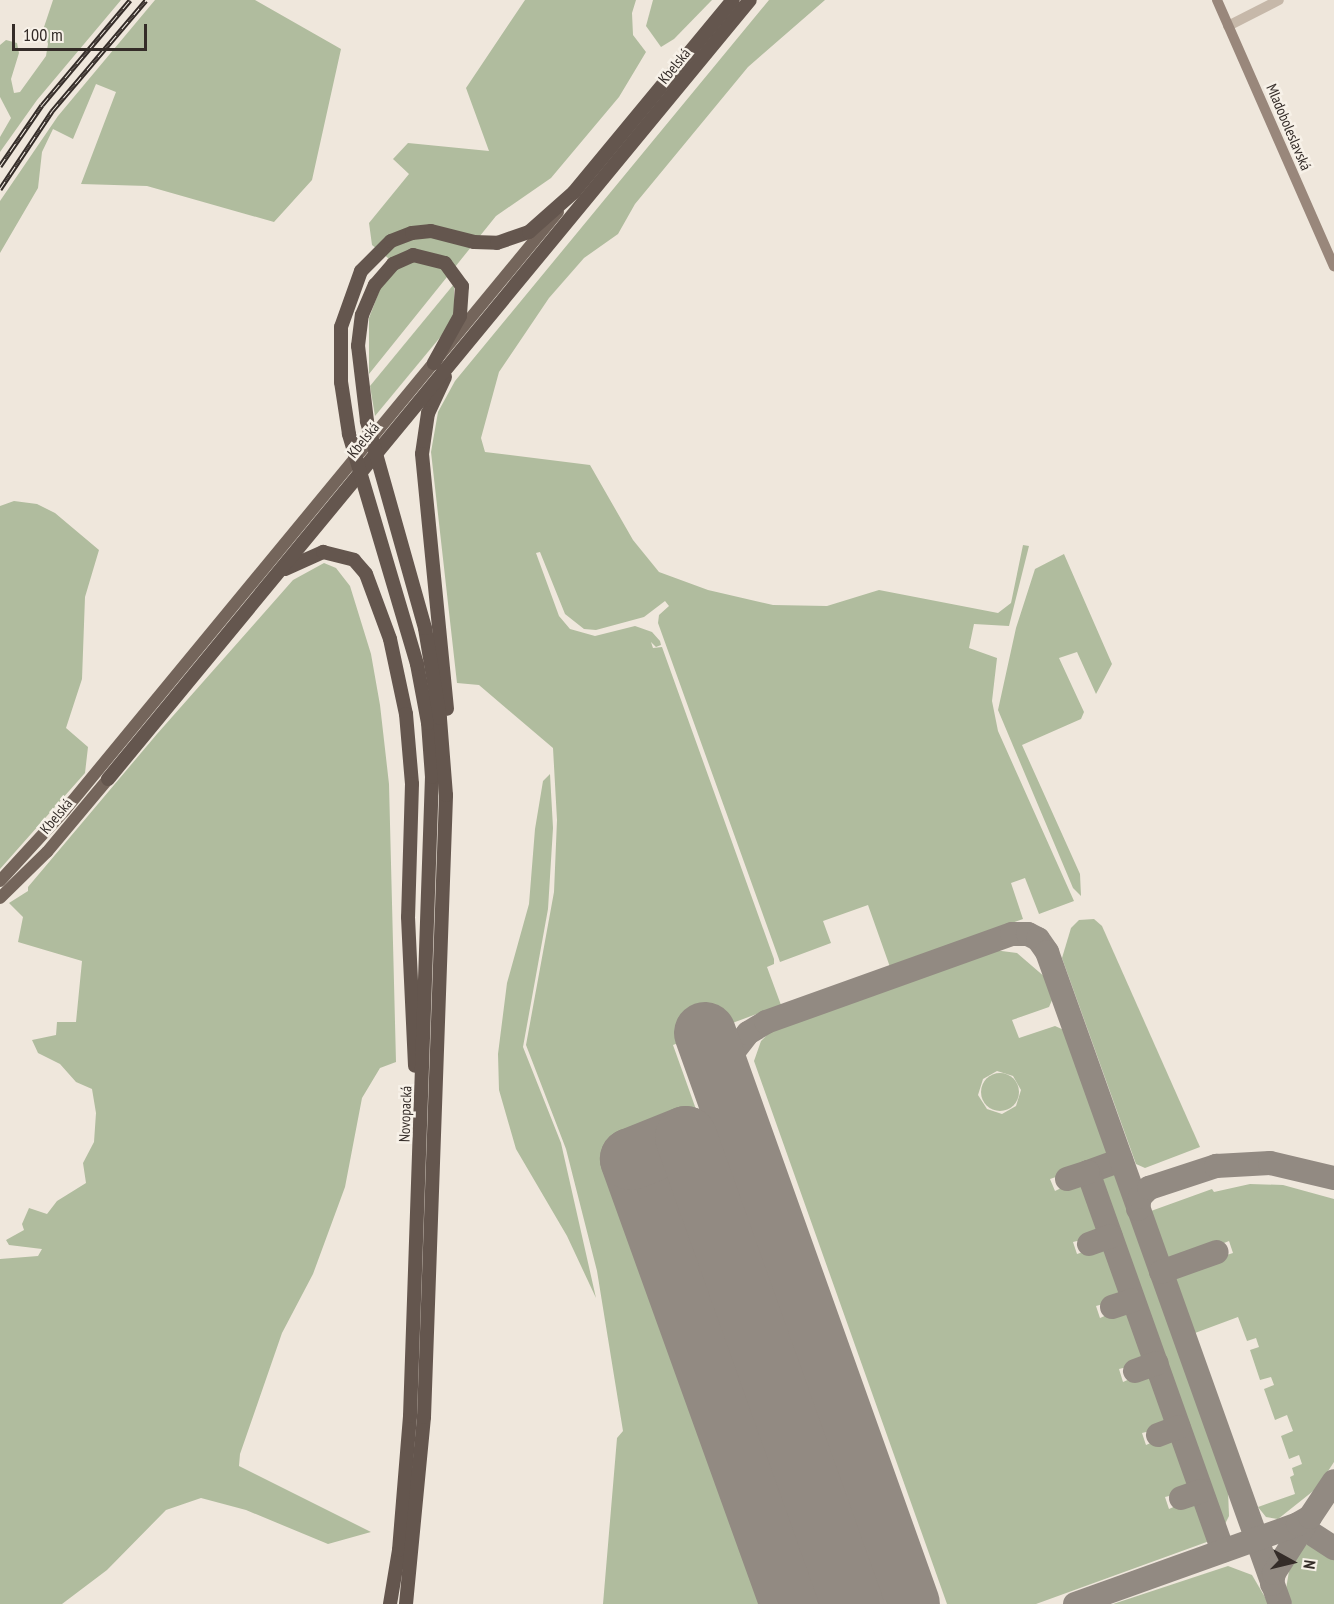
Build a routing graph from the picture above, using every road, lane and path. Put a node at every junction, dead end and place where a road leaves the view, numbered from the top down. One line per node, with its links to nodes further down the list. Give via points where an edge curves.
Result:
1 (733, 0): 6 (highway, Kbelská)
2 (750, 0): 8 (highway, Kbelská)
3 (1217, 0): 5 (main road, Mladoboleslavská)
4 (1279, 0): 5 (street)
5 (1228, 26): 7 (main road, Mladoboleslavská)
6 (574, 192): 9 (main road, Kbelská); 15 (highway, Novopacká, via 521,237 497,243 474,242 431,231 398,238 369,259 345,308 339,363 349,434 407,626 425,704 432,777)
7 (1334, 266)
8 (462, 350): 10 (highway, Kbelská); 12 (highway, via 435,397 422,444 448,722)
9 (434, 363): 12 (highway, via 460,316 462,286 453,271 438,260 420,255 406,257 381,275 365,306 359,332 359,370 367,421 415,588 434,675); 13 (main road, Kbelská, via 52,826)
10 (258, 595): 11 (highway, Kbelská); 15 (highway, via 300,559 323,552 342,554 366,574 390,639 404,703 412,784 409,941)
11 (108, 779): 14 (main road, Kbelská, via 47,852)
12 (446, 795): 17 (highway, Novopacká, via 424,1417)
13 (0, 881)
14 (0, 898)
15 (420, 1155): 16 (highway, Novopacká, via 405,1491)
16 (390, 1604)
17 (406, 1604)

